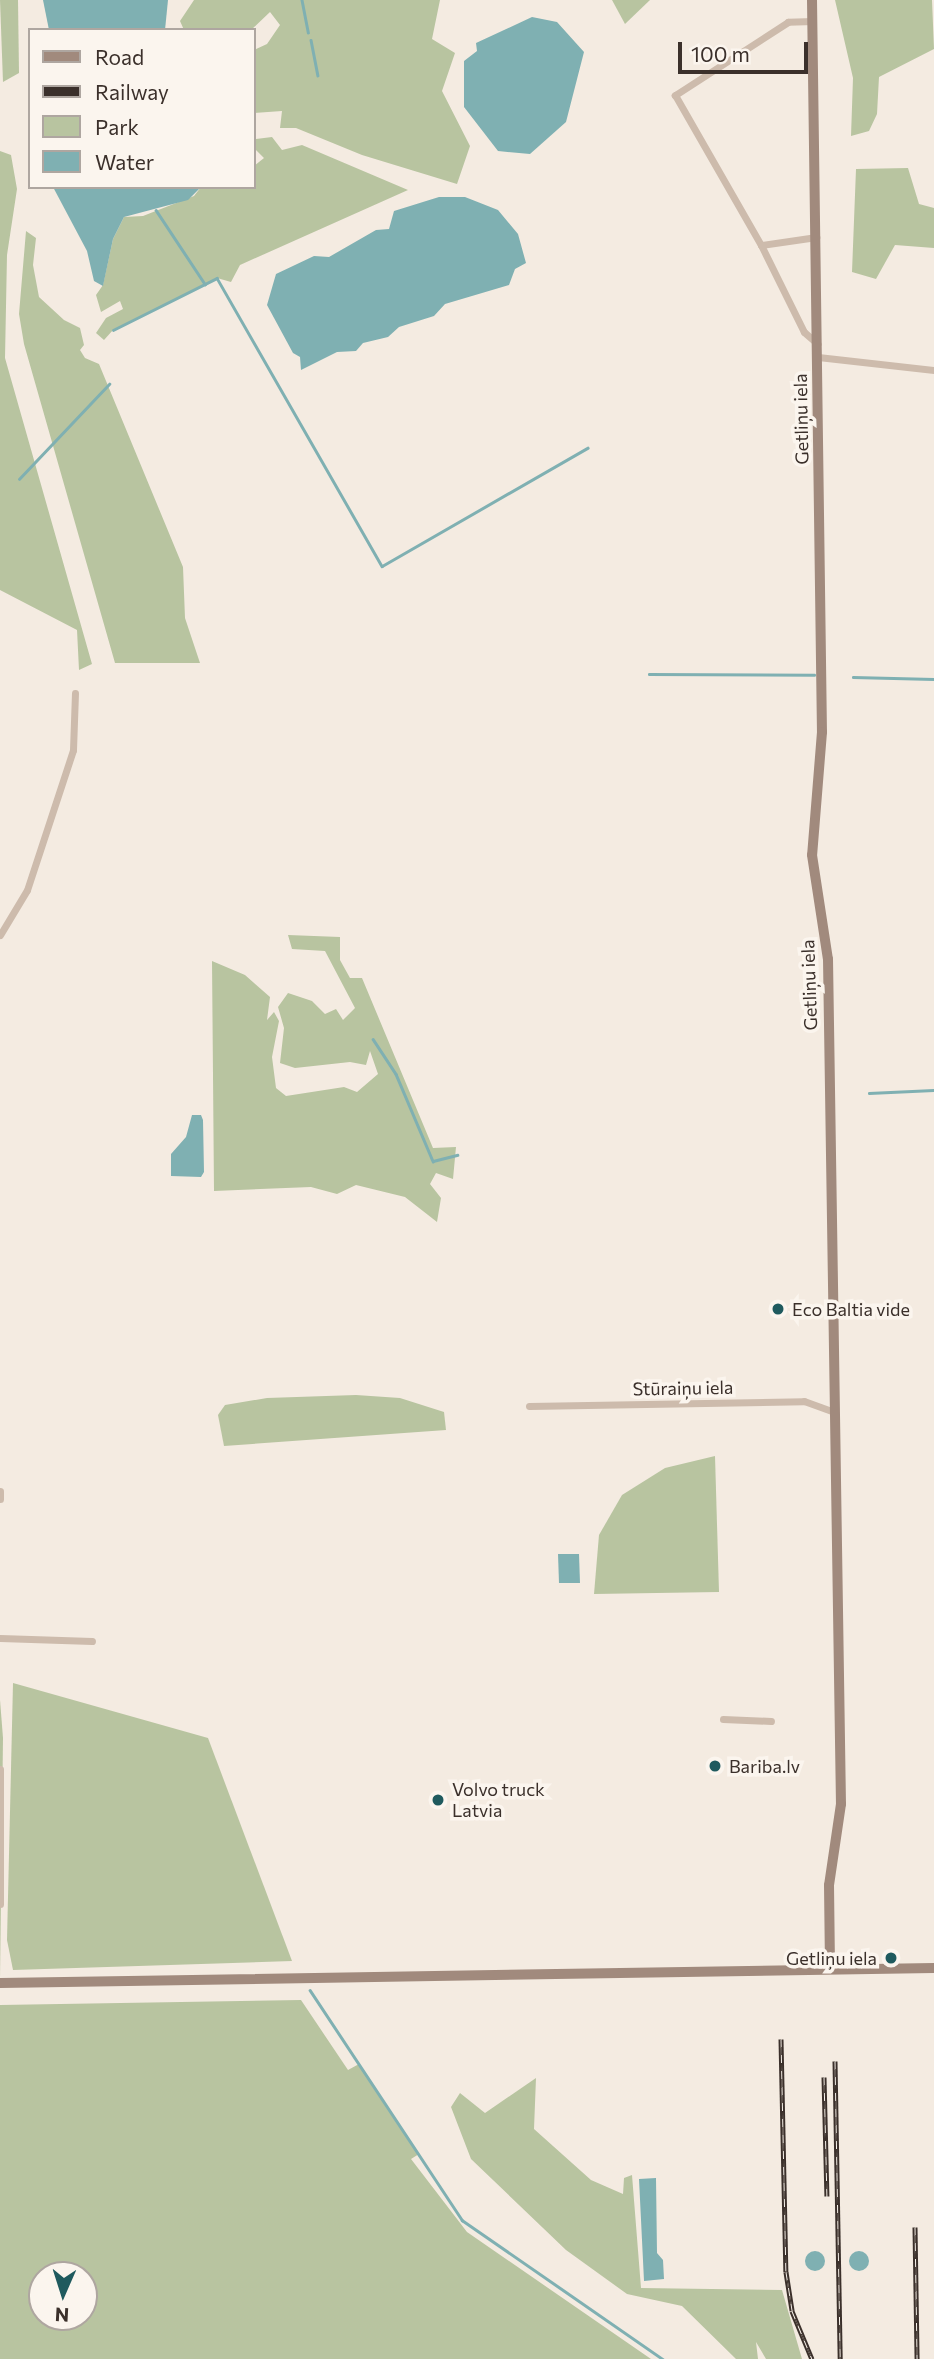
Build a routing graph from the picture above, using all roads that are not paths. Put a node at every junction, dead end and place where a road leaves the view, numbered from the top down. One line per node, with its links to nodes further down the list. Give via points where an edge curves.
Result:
1 (812, 0): 2 (street, Getliņu iela)
2 (813, 21): 3 (street, Getliņu iela); 4 (street, via 788,22 675,95)
3 (816, 237): 4 (street); 5 (street, Getliņu iela)
4 (761, 245): 5 (street, via 804,332)
5 (818, 345): 6 (street, Getliņu iela)
6 (818, 357): 7 (street); 11 (street, Getliņu iela, via 822,732 812,855 828,959)
7 (934, 370)
8 (75, 693): 9 (street, via 73,750 27,890)
9 (0, 935)
10 (529, 1406): 11 (street, Stūraiņu iela, via 804,1401)
11 (835, 1412): 21 (street, Getliņu iela, via 841,1804 829,1885)
12 (0, 1491): 13 (street)
13 (0, 1499)
14 (0, 1638): 15 (street)
15 (92, 1641)
16 (723, 1719): 17 (street)
17 (771, 1721)
18 (0, 1769): 19 (street)
19 (0, 1904)
20 (934, 1968): 21 (street)
21 (830, 1969): 22 (street)
22 (0, 1983)

